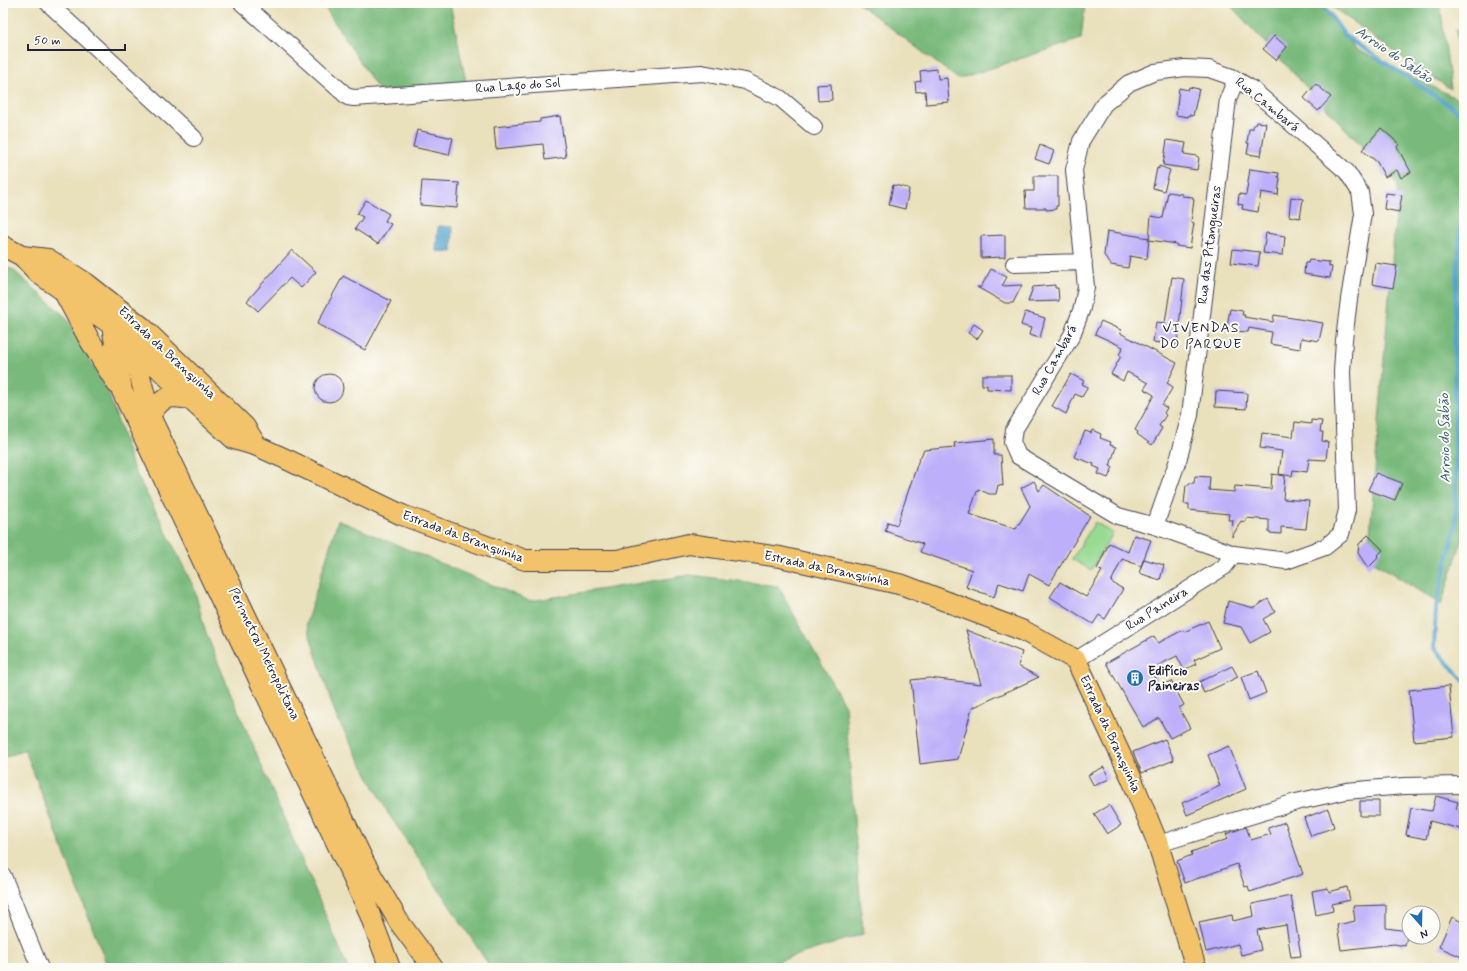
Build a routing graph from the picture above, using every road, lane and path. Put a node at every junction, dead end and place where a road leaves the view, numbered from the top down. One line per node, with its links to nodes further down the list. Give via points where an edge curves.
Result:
1 (48, 3): 5 (street)
2 (242, 3): 4 (street, Rua Lago do Sol, via 348,97 702,73 745,81 766,91 780,98)
3 (1236, 79): 8 (street, Rua Cambará, via 1209,69 1184,68 1155,72 1129,83 1104,104 1081,141 1074,170); 17 (street, Rua das Pitangueiras, via 1228,99 1190,415 1179,457); 18 (street, Rua Cambará, via 1347,172 1360,192 1363,214 1348,299 1344,340 1342,372 1347,510 1341,534 1325,548 1286,560)
4 (814, 127)
5 (194, 138)
6 (3, 246): 7 (main road, Estrada da Branquinha)
7 (22, 256): 10 (main road, Estrada da Branquinha, via 38,273); 11 (main road, Estrada da Branquinha, via 48,259 86,283)
8 (1084, 262): 9 (street); 17 (street, Rua Cambará, via 1086,287 1082,308 1072,335 1014,430 1012,442 1018,456 1118,516)
9 (1014, 264)
10 (64, 290): 11 (main road, Estrada da Branquinha); 13 (main road, via 89,339)
11 (114, 316): 12 (main road, Estrada da Branquinha); 13 (main road, Perimetral Metropolitana)
12 (138, 336): 14 (main road, Estrada da Branquinha); 15 (main road, Perimetral Metropolitana, via 141,380); 16 (main road, Estrada da Branquinha, via 246,428)
13 (122, 391): 25 (main road, Perimetral Metropolitana, via 366,907)
14 (190, 399): 15 (main road, via 174,396 166,399 159,403); 16 (main road, Estrada da Branquinha, via 234,439)
15 (150, 416): 26 (main road, Perimetral Metropolitana, via 365,864 399,922)
16 (257, 446): 19 (main road, Estrada da Branquinha, via 402,515 525,560 617,560 689,544 780,557 903,585 1024,631)
17 (1155, 526): 18 (street, Rua Cambará)
18 (1234, 554): 19 (street, Rua Paineira, via 1224,567)
19 (1076, 660): 21 (main road, Estrada da Branquinha, via 1131,777)
20 (1463, 786): 21 (street, via 1404,786 1346,791 1296,802)
21 (1158, 844): 27 (main road, Estrada da Branquinha)
22 (3, 876): 23 (street)
23 (8, 902): 24 (street)
24 (40, 968)
25 (390, 968)
26 (433, 968)
27 (1196, 968)

